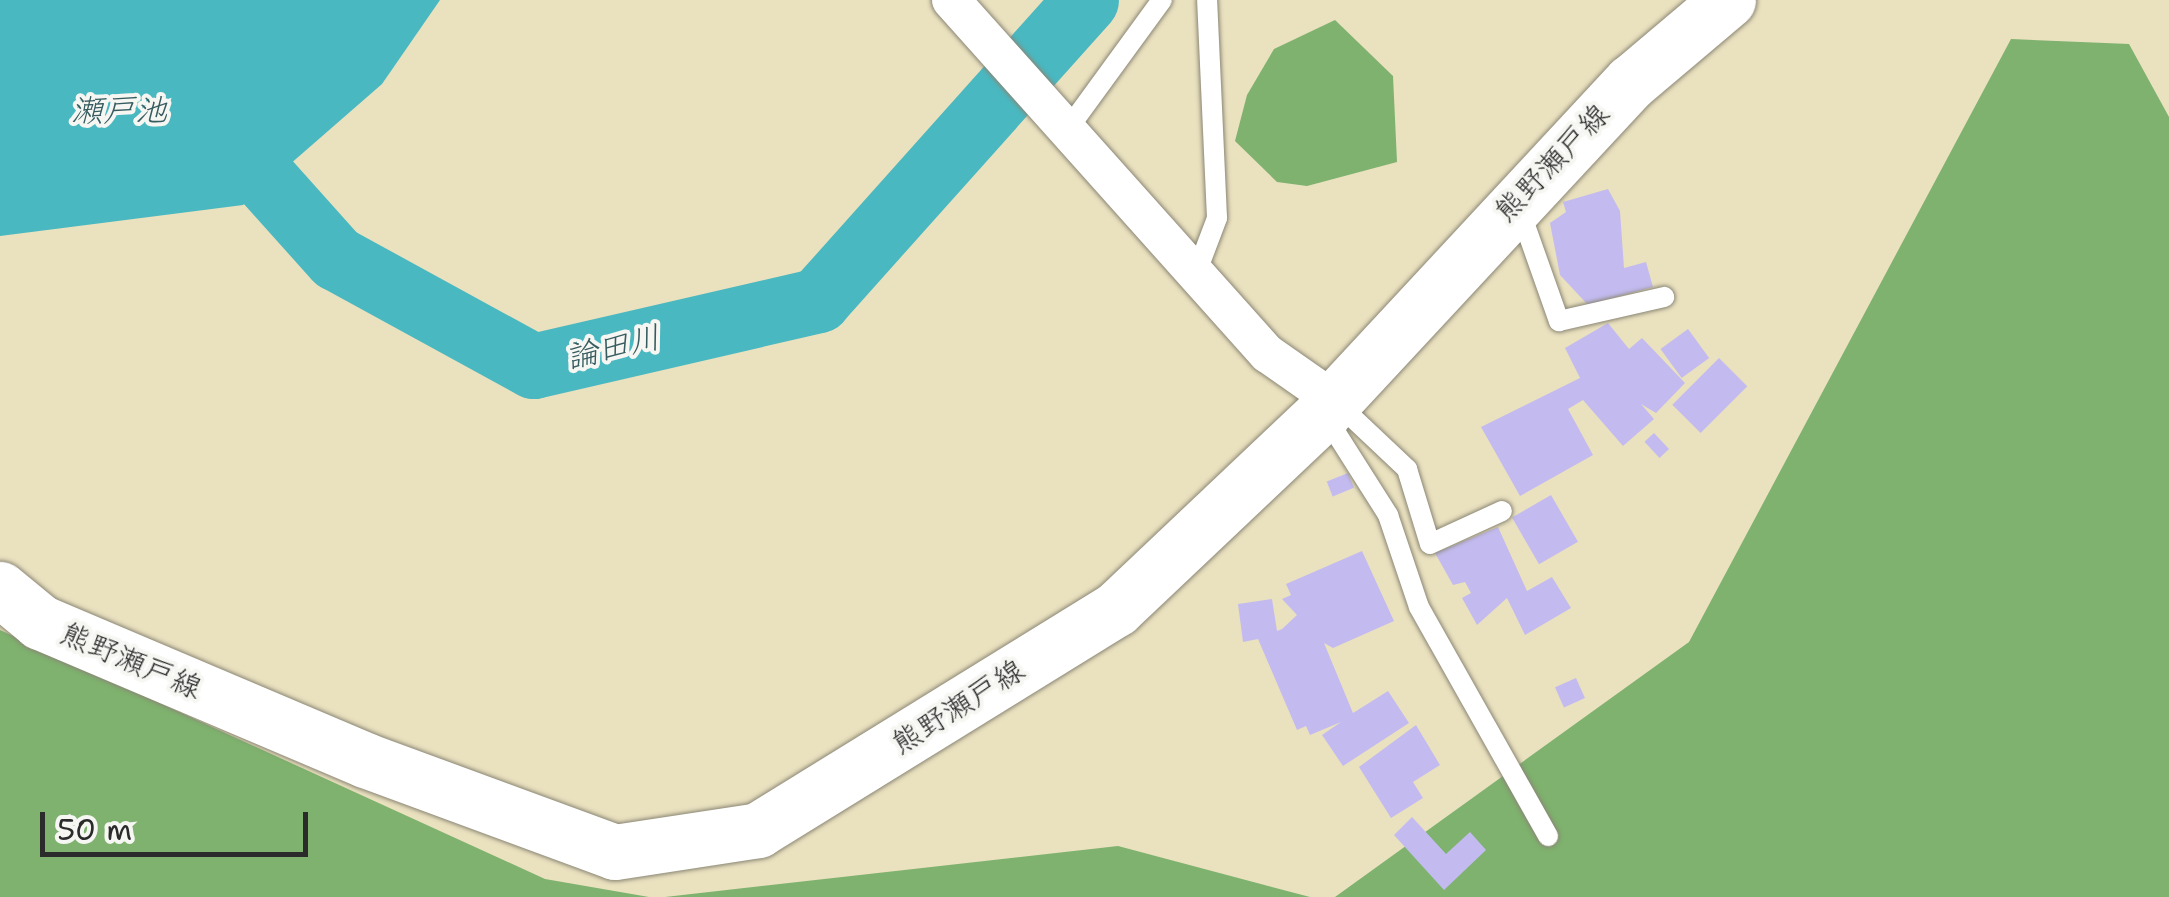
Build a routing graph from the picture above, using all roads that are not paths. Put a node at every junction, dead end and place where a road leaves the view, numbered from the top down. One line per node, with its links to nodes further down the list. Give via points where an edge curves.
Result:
1 (952, 0): 5 (street)
2 (1162, 0): 5 (lane)
3 (1207, 0): 7 (lane, via 1218,218)
4 (1728, 0): 6 (main road, 熊野瀬戸線, via 1679,35)
5 (1058, 113): 7 (street)
6 (1516, 200): 8 (lane, via 1559,321); 9 (main road, 熊野瀬戸線)
7 (1198, 271): 9 (street, via 1268,354)
8 (1664, 297)
9 (1329, 407): 10 (lane, via 1407,469 1430,544); 11 (main road, 熊野瀬戸線, via 1116,609 758,830 615,852 76,638); 12 (lane, via 1388,515 1419,606)
10 (1502, 511)
11 (0, 589)
12 (1548, 836)

